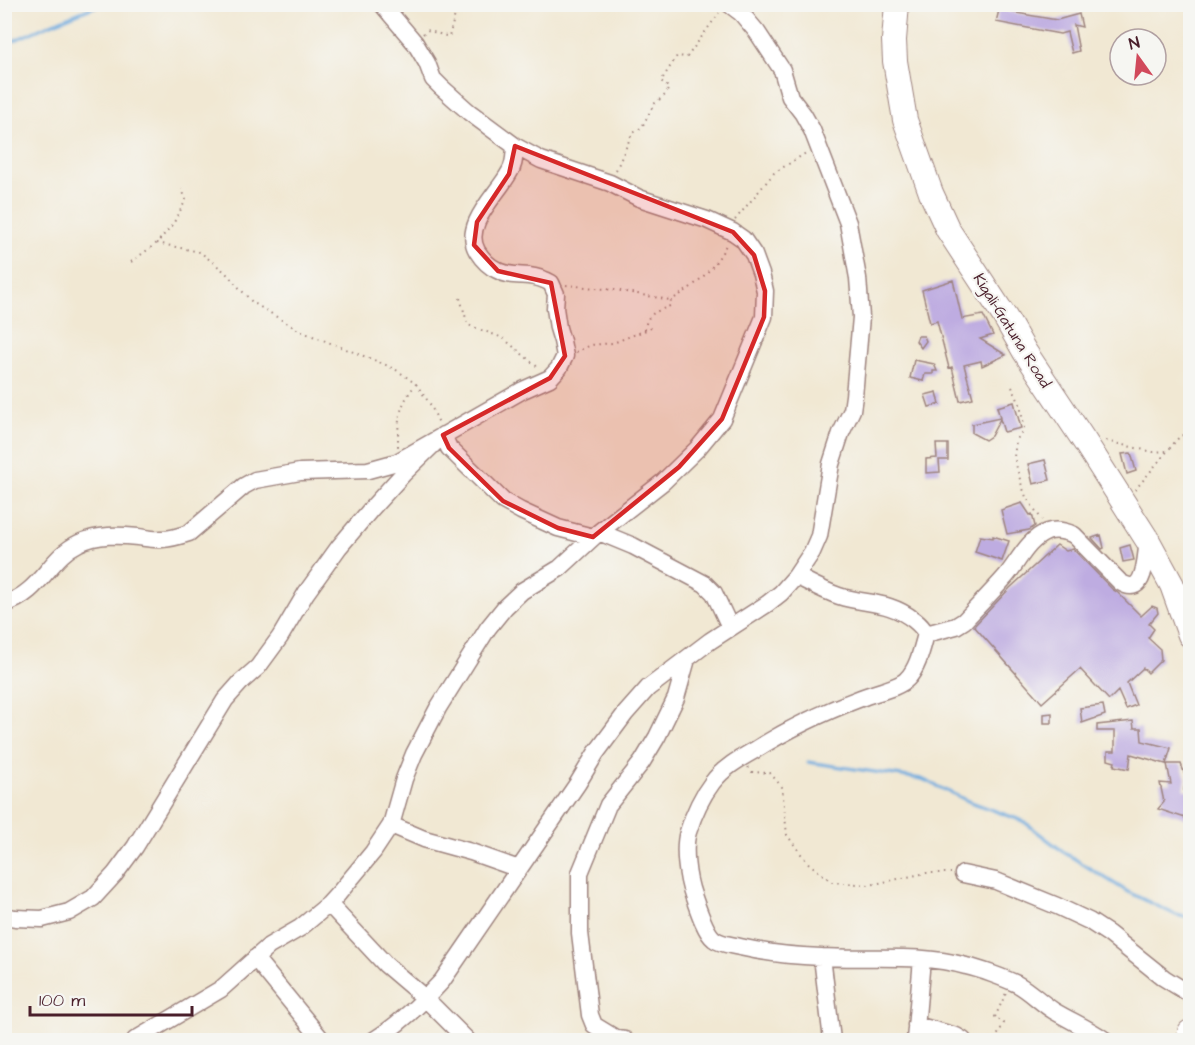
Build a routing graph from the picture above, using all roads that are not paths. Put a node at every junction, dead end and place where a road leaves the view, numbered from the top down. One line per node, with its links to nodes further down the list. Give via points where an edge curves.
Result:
1 (382, 4): 4 (street, via 415,43 433,79)
2 (897, 4): 7 (highway, Kigali-Gatuna Road, via 894,40 905,120 948,230)
3 (724, 9): 8 (street, via 741,14 757,32 782,70 790,97 808,121 848,223 858,278 861,317 855,396 831,464 819,536)
4 (515, 146): 5 (street, via 509,174 488,202 472,234 474,245 486,263 498,271 551,283 565,356 550,378); 6 (street, via 541,160 731,231 743,239 754,255 765,291 764,317 722,419 688,459)
5 (443, 435): 6 (street, via 449,447 503,501 558,528); 9 (street, via 397,462 368,470 300,472 255,480 189,533 177,537 122,535 90,539 69,549 20,598); 18 (street, via 339,547 280,638 225,700 135,847 108,882 93,898 69,912 42,920)
6 (596, 535): 10 (street, via 633,546 705,584 714,593); 14 (street, via 560,568 522,591 488,628 414,754)
7 (1148, 541): 11 (street, via 1142,579 1132,587 1120,582 1074,535 1049,531 1029,545 964,621); 12 (highway, Kigali-Gatuna Road, via 1172,585)
8 (796, 576): 10 (street, via 767,604); 11 (street, via 840,597 897,609)
9 (4, 604)
10 (730, 627): 13 (street)
11 (926, 634): 19 (street, via 915,667 905,681 838,707 769,741 727,768 707,790 687,834 689,879 700,915 716,941 755,950)
12 (1191, 635)
13 (687, 659): 15 (street, via 632,705); 30 (street, via 676,698 657,737 608,805 580,873 580,933 590,1015 594,1025)
14 (391, 825): 15 (street); 17 (street)
15 (519, 869): 23 (street)
16 (963, 874): 22 (street, via 996,881 1089,921)
17 (329, 904): 20 (street); 23 (street, via 386,965)
18 (4, 916)
19 (822, 957): 21 (street); 31 (street)
20 (255, 958): 26 (street, via 221,989); 27 (street)
21 (922, 959): 25 (street); 33 (street, via 967,966 1018,985)
22 (1191, 994)
23 (426, 999): 28 (street); 29 (street)
24 (1191, 1032): 34 (highway)
25 (916, 1033): 32 (street, via 956,1036)
26 (135, 1041)
27 (322, 1041)
28 (374, 1041)
29 (467, 1041)
30 (626, 1041)
31 (832, 1041)
32 (963, 1041)
33 (1105, 1041)
34 (1190, 1041)

